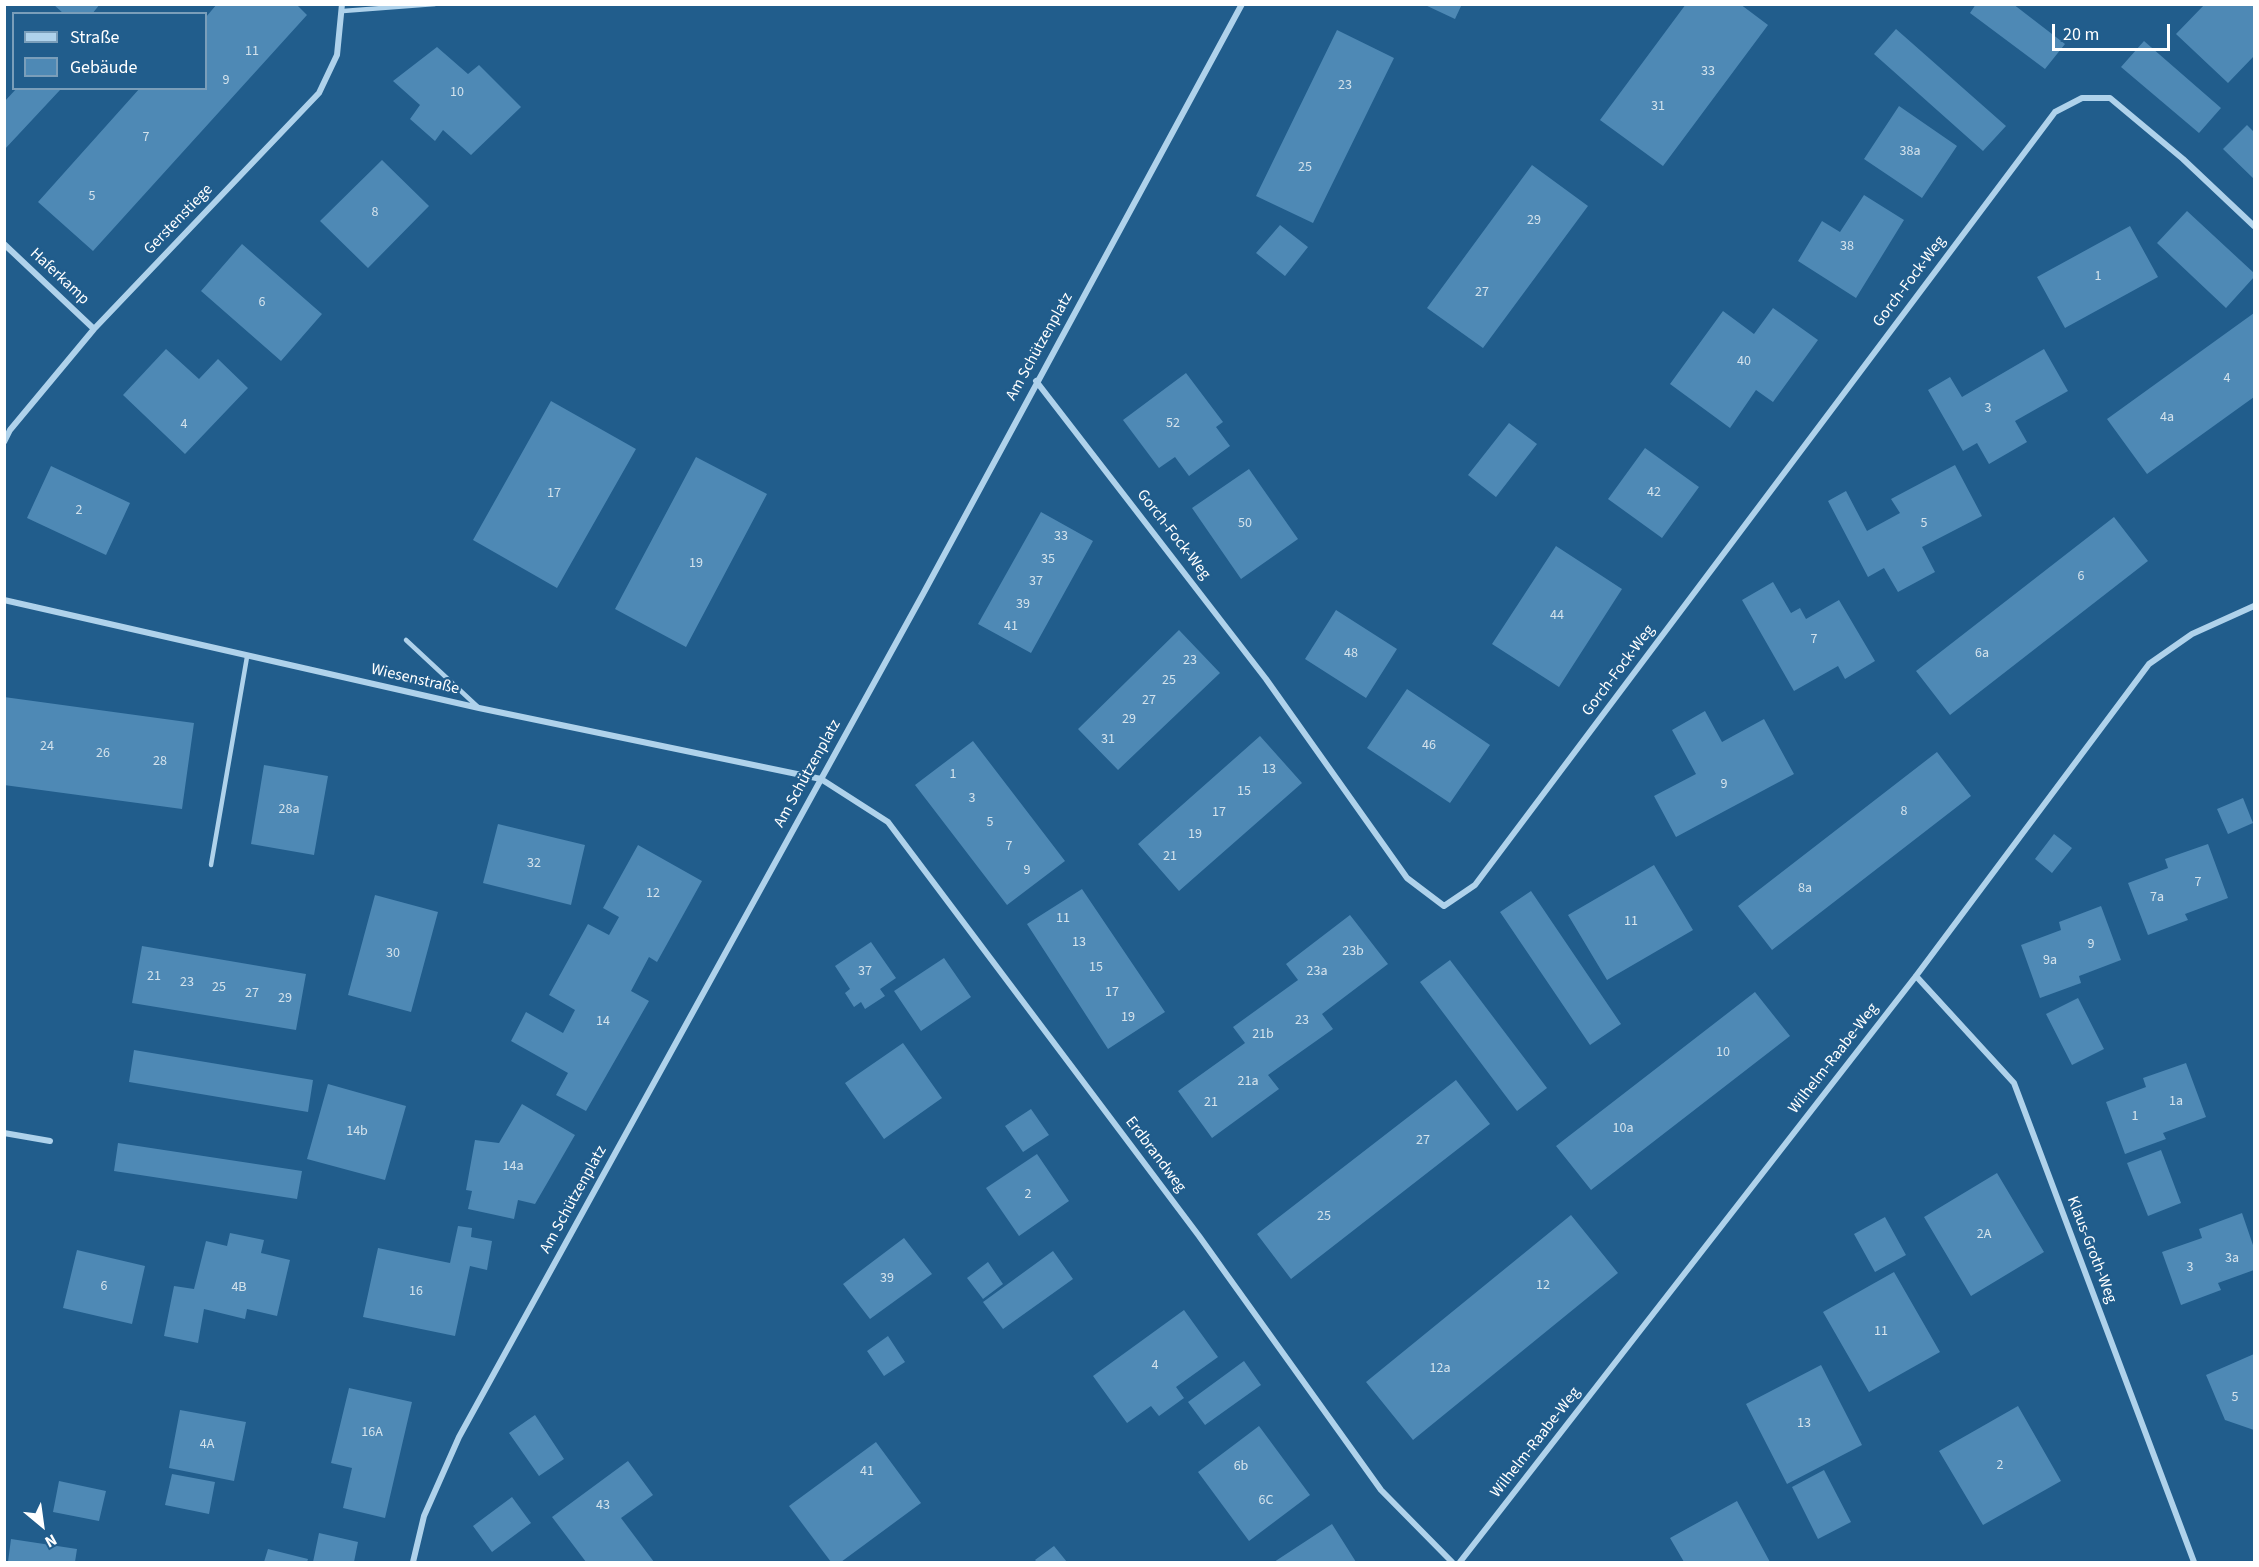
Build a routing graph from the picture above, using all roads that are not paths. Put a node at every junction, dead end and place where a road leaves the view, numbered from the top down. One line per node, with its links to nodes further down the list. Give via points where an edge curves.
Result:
1 (435, 4): 3 (lane)
2 (1242, 4): 7 (street, Am Schützenplatz)
3 (343, 8): 6 (street, Gerstenstiege, via 338,55 319,93)
4 (2254, 226): 7 (street, Gorch-Fock-Weg, via 2110,98 2082,98 2055,112 1475,885 1444,906 1407,878 1266,679)
5 (4, 244): 6 (street, Haferkamp)
6 (94, 329): 8 (street, Gerstenstiege)
7 (1036, 381): 14 (street, Am Schützenplatz)
8 (4, 442)
9 (4, 600): 12 (street, Wiesenstraße)
10 (2254, 606): 16 (street, Wilhelm-Raabe-Weg, via 2192,634 2149,664)
11 (406, 640): 13 (lane)
12 (247, 657): 13 (street, Wiesenstraße); 15 (lane)
13 (479, 708): 14 (street, Wiesenstraße)
14 (821, 779): 19 (street, Am Schützenplatz, via 459,1437 424,1516); 20 (street, Erdbrandweg, via 888,822 1198,1236 1381,1490)
15 (211, 865)
16 (1916, 976): 21 (street, Wilhelm-Raabe-Weg); 22 (street, Klaus-Groth-Weg, via 2014,1083)
17 (4, 1133): 18 (street)
18 (50, 1140)
19 (413, 1563)
20 (1452, 1563)
21 (1460, 1563)
22 (2194, 1563)

